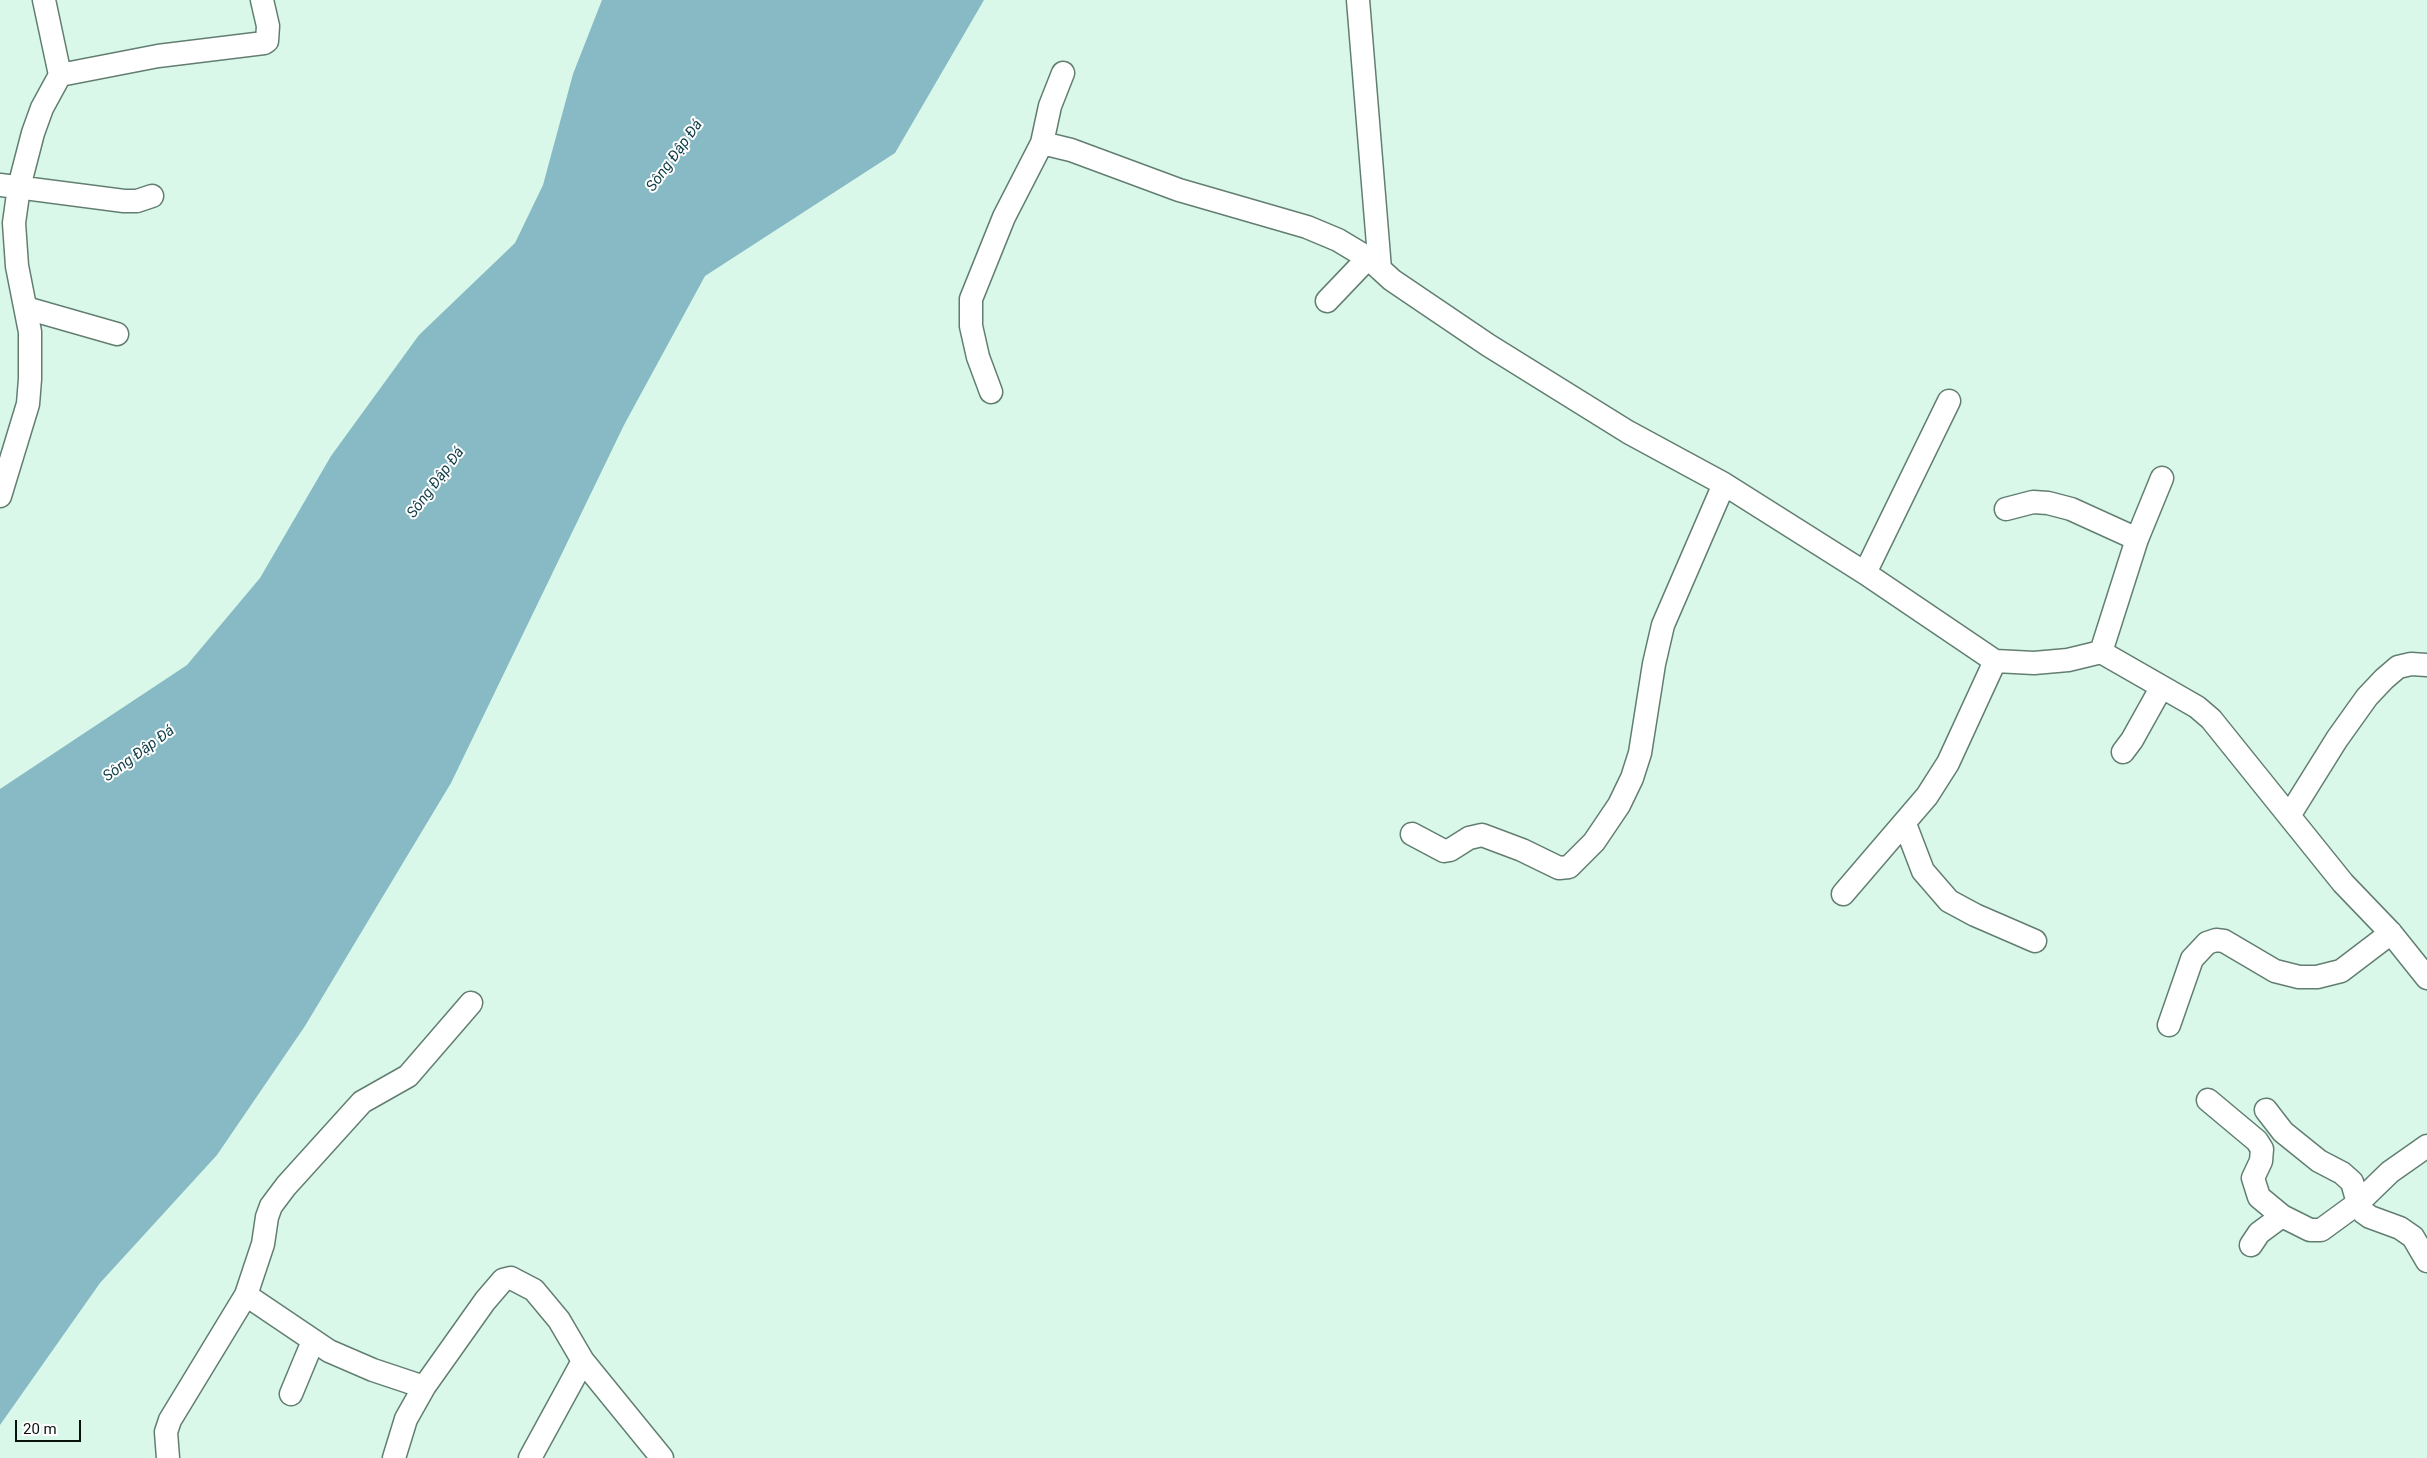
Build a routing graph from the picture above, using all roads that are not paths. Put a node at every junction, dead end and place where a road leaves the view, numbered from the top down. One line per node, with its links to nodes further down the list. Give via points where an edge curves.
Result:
1 (44, 0): 5 (street)
2 (262, 0): 5 (street, via 268,26 268,41 264,43 158,56)
3 (1358, 0): 9 (street)
4 (1063, 73): 6 (street, via 1050,106)
5 (60, 75): 7 (street, via 42,108)
6 (1042, 143): 9 (street, via 1071,150 1179,190 1307,227 1338,240); 13 (street, via 1004,216 971,299 971,326)
7 (9, 186): 8 (street, via 124,201); 11 (street, via 17,266)
8 (152, 196)
9 (1374, 264): 10 (street); 17 (street, via 1392,280 1488,345 1628,432)
10 (1327, 301)
11 (26, 308): 12 (street); 16 (street, via 30,332 28,404)
12 (117, 334)
13 (991, 392)
14 (1949, 401): 20 (street)
15 (2162, 478): 19 (street)
16 (2, 484)
17 (1724, 484): 20 (street); 28 (street, via 1663,625 1640,753 1632,778 1619,805 1594,842 1569,867 1559,868 1506,843 1482,836 1470,838 1444,851)
18 (2006, 509): 19 (street, via 2033,502 2048,503 2071,509)
19 (2137, 539): 21 (street)
20 (1865, 573): 22 (street)
21 (2101, 652): 22 (street, via 2068,660); 24 (street)
22 (1995, 661): 27 (street, via 1948,764)
23 (2427, 665): 26 (street, via 2411,664 2398,668 2367,697)
24 (2161, 688): 25 (street); 26 (street, via 2197,707 2211,719)
25 (2123, 752)
26 (2289, 816): 30 (street, via 2343,883)
27 (1905, 824): 29 (street); 31 (street, via 1923,871 1949,901)
28 (1412, 834)
29 (1843, 894)
30 (2391, 933): 32 (street); 34 (street, via 2341,971 2317,977 2275,971 2224,941 2207,943 2192,959)
31 (2035, 941)
32 (2427, 978)
33 (471, 1003): 42 (street, via 408,1076 362,1102 286,1186 266,1217 263,1244)
34 (2169, 1025)
35 (2208, 1100): 39 (street, via 2257,1141 2262,1149 2253,1178 2254,1188 2258,1196)
36 (2266, 1110): 38 (street, via 2283,1132 2352,1182)
37 (2427, 1146): 38 (street, via 2390,1172)
38 (2358, 1202): 39 (street, via 2321,1230 2310,1230); 41 (street, via 2370,1217 2400,1228 2413,1237)
39 (2282, 1216): 40 (street, via 2259,1233)
40 (2250, 1245)
41 (2427, 1261)
42 (246, 1295): 43 (street); 47 (street, via 170,1420 166,1432)
43 (313, 1341): 45 (street, via 347,1360); 46 (street)
44 (584, 1361): 45 (street, via 559,1320 534,1290 511,1278 497,1285 484,1301); 49 (street); 50 (street)
45 (424, 1386): 48 (street, via 406,1419)
46 (291, 1394)
47 (168, 1458)
48 (394, 1458)
49 (530, 1458)
50 (662, 1458)

